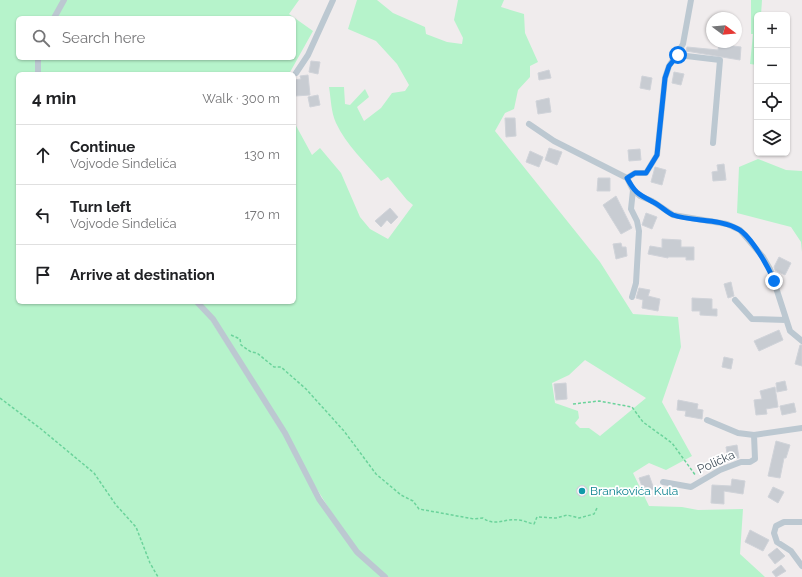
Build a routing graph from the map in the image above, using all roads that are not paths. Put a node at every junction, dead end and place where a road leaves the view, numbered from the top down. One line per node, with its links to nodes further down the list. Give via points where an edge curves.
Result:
1 (64, 0): 4 (street)
2 (333, 0): 8 (street, via 308,55)
3 (691, 0): 5 (street, via 684,44)
4 (55, 16)
5 (678, 55): 10 (street, via 720,60); 11 (street, via 669,66 665,78 657,155 646,173 635,173)
6 (38, 60): 7 (street)
7 (38, 72)
8 (296, 73)
9 (529, 124): 11 (street)
10 (713, 143)
11 (627, 178): 12 (street)
12 (633, 190): 13 (street, via 631,209 639,231 636,283); 16 (street, via 673,215 721,223 740,230 770,269)
13 (632, 296)
14 (735, 300): 16 (street, via 752,319)
15 (199, 304): 24 (street, via 215,323 284,433 319,499 357,552)
16 (786, 320): 17 (street, via 790,331)
17 (802, 341)
18 (707, 420): 20 (street, Polička, via 738,433)
19 (802, 428): 20 (street, Polička)
20 (754, 434): 21 (street, Polička, via 754,458 750,462 727,467 691,487)
21 (663, 482)
22 (802, 522): 23 (street, via 784,522 776,526 774,533 777,542 791,551)
23 (802, 566)
24 (384, 577)

